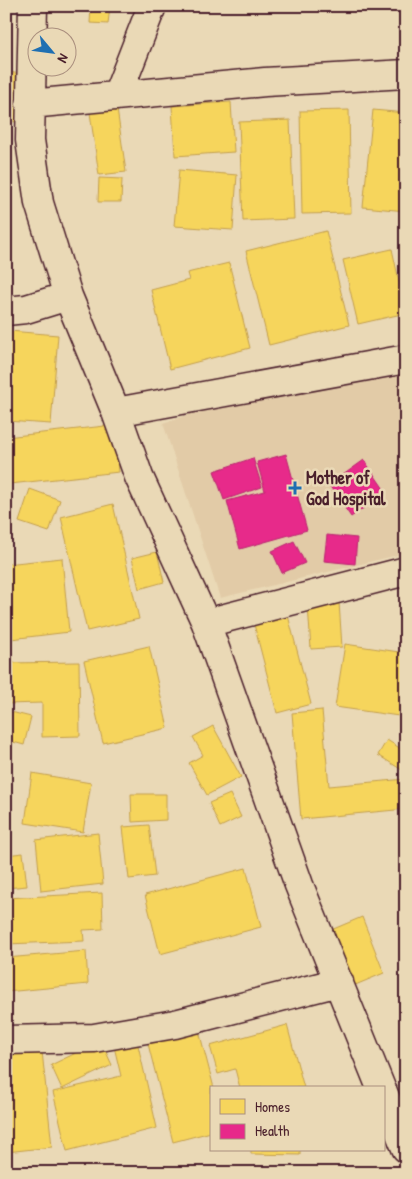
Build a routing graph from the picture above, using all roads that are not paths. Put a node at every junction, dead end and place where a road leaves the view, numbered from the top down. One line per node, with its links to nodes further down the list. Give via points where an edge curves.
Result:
1 (33, 6): 5 (street)
2 (152, 6): 4 (street)
3 (406, 74): 4 (street, via 265,82)
4 (117, 96): 5 (street)
5 (30, 104): 6 (street, via 30,140 40,203)
6 (68, 296): 7 (street, via 26,309); 9 (street)
7 (6, 311)
8 (406, 359): 9 (street)
9 (116, 412): 11 (street, via 139,477)
10 (406, 571): 11 (street)
11 (206, 623): 12 (street, via 299,885)
12 (338, 982): 13 (street, via 166,1026 94,1038); 14 (street)
13 (6, 1040)
14 (380, 1086)
15 (384, 1094): 16 (street)
16 (406, 1148)

